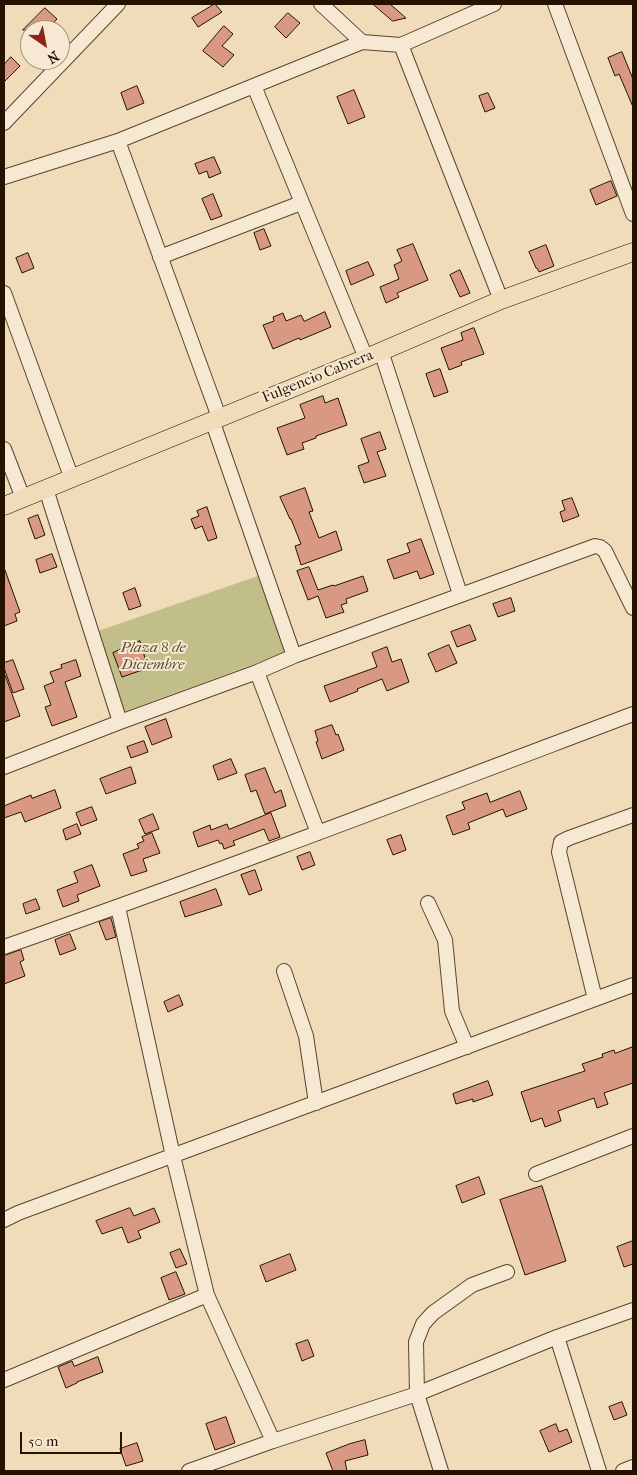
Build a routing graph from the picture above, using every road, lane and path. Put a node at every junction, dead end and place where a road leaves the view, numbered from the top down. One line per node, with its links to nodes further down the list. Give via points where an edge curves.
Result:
1 (118, 4): 8 (street)
2 (323, 4): 5 (street)
3 (494, 4): 6 (street)
4 (555, 4): 12 (street)
5 (362, 42): 6 (street); 7 (street)
6 (402, 45): 16 (street)
7 (254, 86): 9 (street); 11 (street)
8 (4, 123)
9 (118, 141): 10 (street); 14 (street)
10 (4, 178)
11 (301, 203): 14 (street); 17 (street)
12 (633, 214)
13 (633, 252): 16 (main road, Fulgencio Cabrera)
14 (160, 257): 18 (street)
15 (4, 293): 20 (street)
16 (501, 300): 17 (main road, Fulgencio Cabrera)
17 (373, 354): 18 (main road, Fulgencio Cabrera); 24 (street)
18 (216, 419): 20 (main road, Fulgencio Cabrera); 26 (street)
19 (4, 449): 22 (street)
20 (72, 479): 21 (main road, Fulgencio Cabrera)
21 (46, 489): 22 (main road, Fulgencio Cabrera); 29 (street)
22 (23, 498): 23 (main road, Fulgencio Cabrera)
23 (4, 506)
24 (460, 594): 25 (street, via 598,546 605,551); 26 (street)
25 (633, 608)
26 (294, 656): 27 (street)
27 (257, 672): 29 (street); 32 (street)
28 (633, 714): 32 (street)
29 (120, 722): 30 (street)
30 (4, 767)
31 (633, 815): 38 (street, via 561,842 559,852)
32 (318, 833): 34 (street)
33 (428, 903): 39 (street, via 445,940 452,1011)
34 (118, 907): 35 (street); 42 (street)
35 (4, 947)
36 (284, 971): 40 (street, via 306,1036)
37 (633, 985): 38 (street)
38 (594, 999): 39 (street)
39 (467, 1047): 40 (street)
40 (316, 1103): 42 (street)
41 (633, 1136): 43 (street)
42 (173, 1156): 44 (street); 46 (street)
43 (536, 1174)
44 (4, 1220)
45 (507, 1272): 50 (street, via 472,1285 423,1324 416,1342)
46 (207, 1295): 49 (street); 51 (street)
47 (633, 1310): 48 (street)
48 (557, 1338): 50 (street); 55 (street)
49 (4, 1380)
50 (417, 1394): 51 (street); 54 (street)
51 (273, 1441): 53 (street)
52 (633, 1467): 56 (street)
53 (190, 1471)
54 (441, 1471)
55 (599, 1471)
56 (623, 1471)

